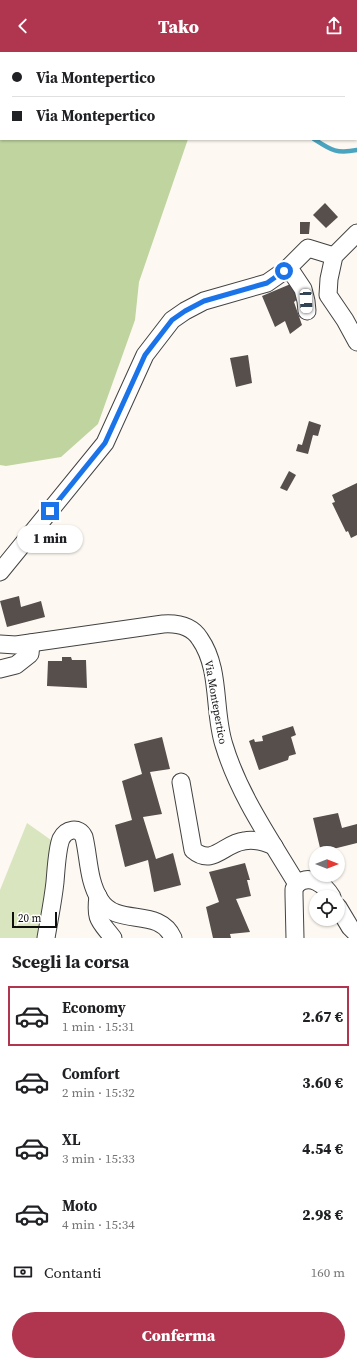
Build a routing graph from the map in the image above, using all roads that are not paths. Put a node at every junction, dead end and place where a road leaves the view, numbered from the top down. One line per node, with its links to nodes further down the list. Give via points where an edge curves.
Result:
1 (357, 233): 2 (street)
2 (334, 256): 3 (street, via 308,248); 5 (street, via 328,295)
3 (284, 271): 4 (street, via 293,274 303,289); 6 (street, via 267,283 204,301 172,320 145,355 105,443)
4 (307, 311)
5 (357, 342)
6 (0, 572)
7 (31, 643): 8 (street, Via Montepertico); 9 (street, via 30,654 16,665); 11 (street, Via Montepertico, via 176,623 194,631 206,649 213,669 223,743 232,770 244,796)
8 (0, 644)
9 (0, 669)
10 (182, 782): 11 (street, via 193,850 199,855 216,855 243,840 262,841)
11 (274, 846): 12 (street, Via Montepertico)
12 (297, 884): 13 (street, via 305,880 314,880); 20 (street, via 294,889)
13 (326, 890)
14 (98, 896): 17 (street, via 93,884 84,837 78,830 70,830 60,841); 18 (street, via 98,920); 19 (street, via 112,912 159,922)
15 (345, 919): 16 (street)
16 (357, 934)
17 (46, 938)
18 (113, 938)
19 (173, 938)
20 (295, 938)

